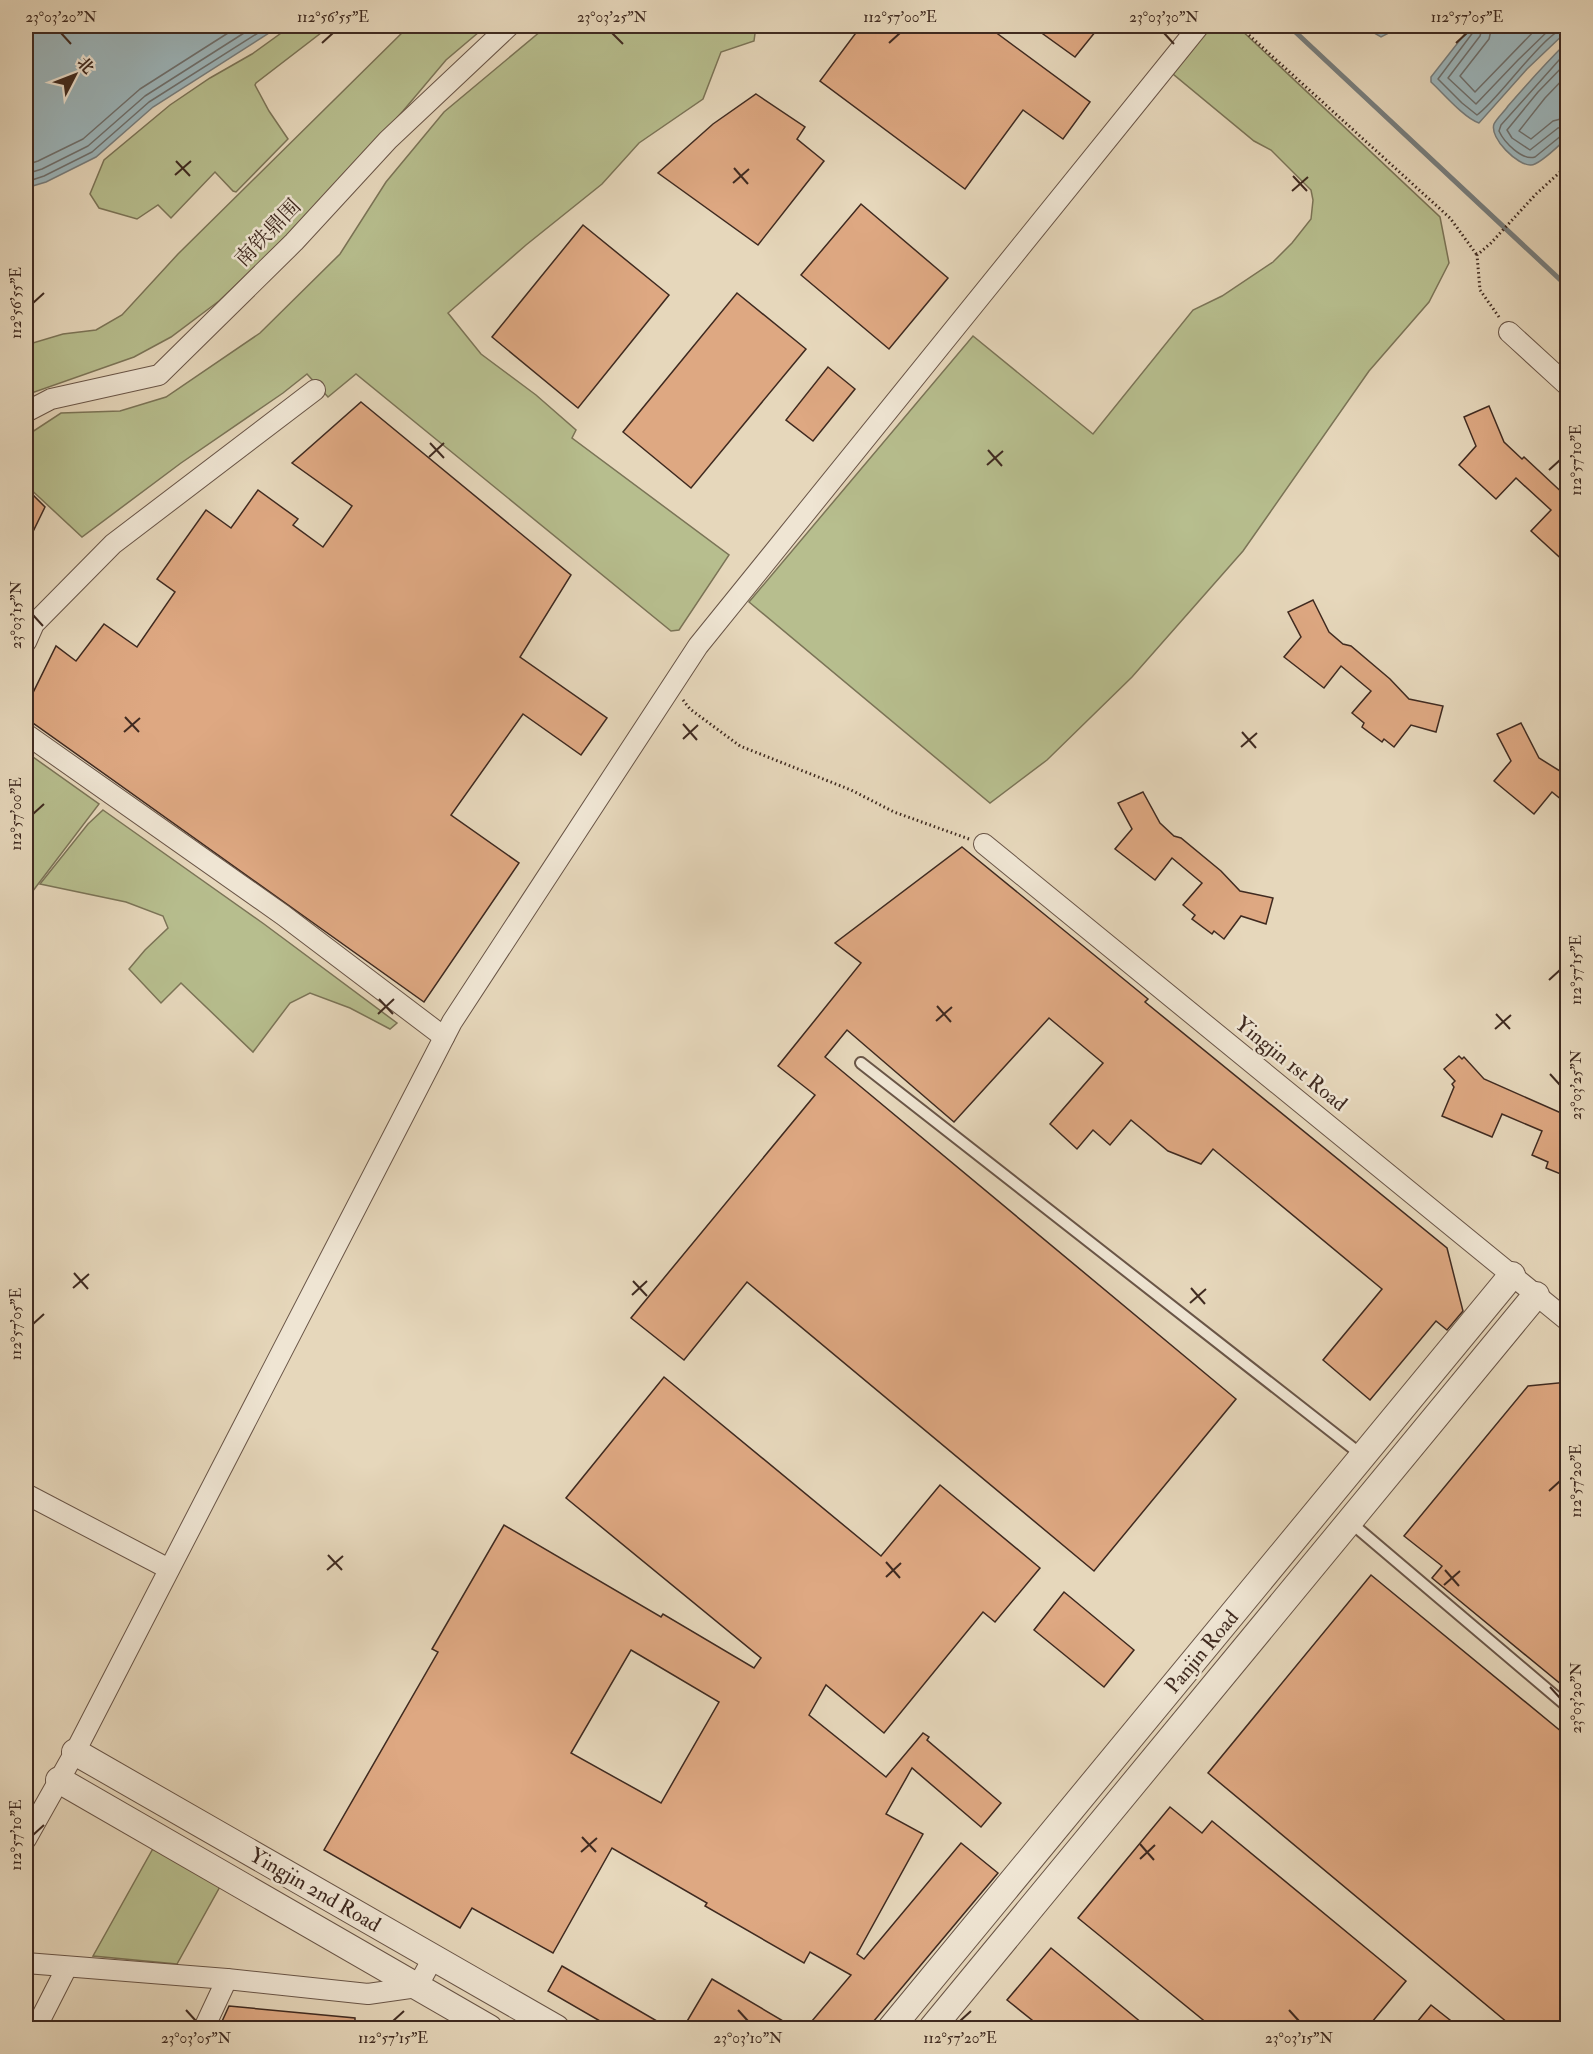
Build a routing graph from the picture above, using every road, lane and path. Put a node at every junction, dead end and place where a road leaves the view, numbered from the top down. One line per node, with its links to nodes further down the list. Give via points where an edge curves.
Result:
1 (509, 26): 9 (street, 南铁鼎围, via 388,140 294,242 159,375 51,399)
2 (1199, 26): 11 (street, via 698,646)
3 (1239, 26): 5 (path, via 1450,218)
4 (1568, 165): 5 (path)
5 (1477, 255): 6 (path, via 1480,290)
6 (1509, 332): 7 (street)
7 (1568, 386)
8 (315, 390): 10 (street, via 113,544 34,624)
9 (26, 412)
10 (26, 642)
11 (672, 686): 13 (path, via 690,709 741,746 894,812); 14 (street)
12 (26, 734): 14 (street, via 283,915)
13 (984, 844): 16 (street, Yingjin 1st Road)
14 (444, 1037): 22 (street)
15 (861, 1063): 19 (lane)
16 (1512, 1275): 17 (street, Yingjin 1st Road); 19 (street, Panjin Road)
17 (1536, 1295): 18 (street, Yingjin 1st Road); 21 (street, Panjin Road)
18 (1568, 1321)
19 (1363, 1457): 36 (street, Panjin Road)
20 (26, 1494): 22 (street)
21 (1350, 1522): 23 (lane); 37 (street, Panjin Road)
22 (169, 1569): 24 (street)
23 (1568, 1707)
24 (75, 1752): 25 (street); 27 (street, Yingjin 2nd Road)
25 (59, 1780): 26 (street); 31 (street, Yingjin 2nd Road)
26 (26, 1839)
27 (433, 1958): 31 (street); 35 (street, Yingjin 2nd Road)
28 (26, 1963): 29 (street)
29 (67, 1967): 30 (street); 32 (street)
30 (227, 1979): 31 (street, via 368,1994); 33 (street)
31 (417, 1987): 34 (street, Yingjin 2nd Road)
32 (36, 2028)
33 (204, 2028)
34 (489, 2028)
35 (556, 2028)
36 (891, 2028)
37 (932, 2028)

